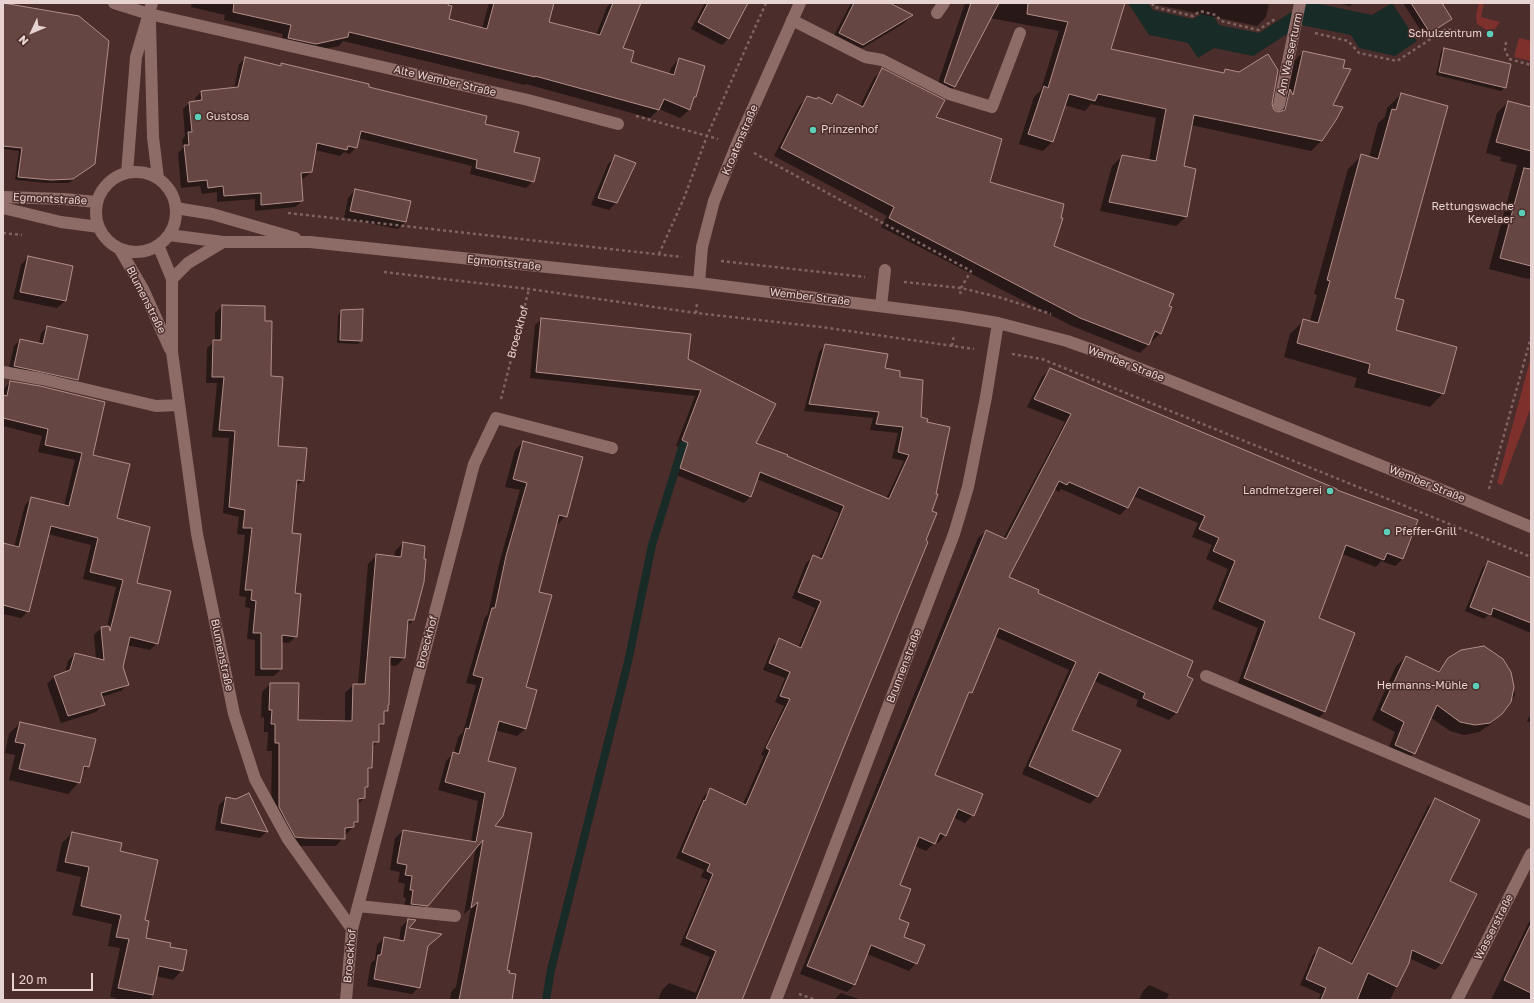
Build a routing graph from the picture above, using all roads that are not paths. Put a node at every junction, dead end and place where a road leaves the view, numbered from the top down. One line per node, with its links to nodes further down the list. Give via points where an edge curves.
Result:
1 (114, 3): 5 (street, Alte Wember Straße)
2 (800, 3): 7 (street, Kroatenstraße)
3 (944, 3): 6 (street)
4 (1300, 3): 9 (street, Am Wasserturm)
5 (151, 8): 10 (street, Alte Wember Straße); 11 (street, via 136,57); 12 (street, via 153,136)
6 (937, 13)
7 (792, 20): 8 (street, via 865,57 882,60 949,94 992,108); 25 (street, Kroatenstraße, via 714,201 702,247)
8 (1020, 33)
9 (1279, 105)
10 (618, 124)
11 (127, 172): 12 (street, via 143,172); 14 (street, via 116,176 108,183)
12 (158, 178): 16 (street, via 168,187)
13 (3, 197): 14 (street, Egmontstraße)
14 (97, 202): 17 (street, via 96,215)
15 (3, 208): 17 (street, Egmontstraße, via 61,222)
16 (176, 208): 18 (street, via 175,222); 20 (street, Egmontstraße, via 212,214)
17 (99, 227): 22 (street, via 107,240)
18 (169, 235): 19 (street, Egmontstraße); 21 (street)
19 (223, 242): 20 (street, Egmontstraße); 24 (street, via 188,263)
20 (310, 242): 25 (street, Egmontstraße)
21 (158, 245): 22 (street, via 146,251 132,252); 24 (street, Blumenstraße)
22 (119, 248): 28 (street, Blumenstraße, via 143,289)
23 (885, 270): 26 (street)
24 (172, 279): 28 (street, Blumenstraße)
25 (699, 283): 26 (street, Wember Straße)
26 (881, 306): 27 (street, Wember Straße)
27 (998, 323): 32 (street, Wember Straße, via 1067,341 1101,354); 40 (street, Brunnenstraße, via 968,487 954,534)
28 (172, 352): 30 (street, Blumenstraße)
29 (3, 372): 30 (street, via 156,406)
30 (179, 405): 38 (street, Blumenstraße, via 197,534 234,714 252,772 288,839)
31 (612, 448): 36 (street, Broeckhof, via 496,418 474,464)
32 (1531, 527)
33 (1206, 676): 34 (street)
34 (1531, 813)
35 (1531, 854): 41 (street, Wasserstraße)
36 (358, 906): 37 (street); 38 (street, Broeckhof)
37 (455, 916)
38 (352, 929): 39 (street, Broeckhof)
39 (346, 1000)
40 (776, 1000)
41 (1457, 1000)

